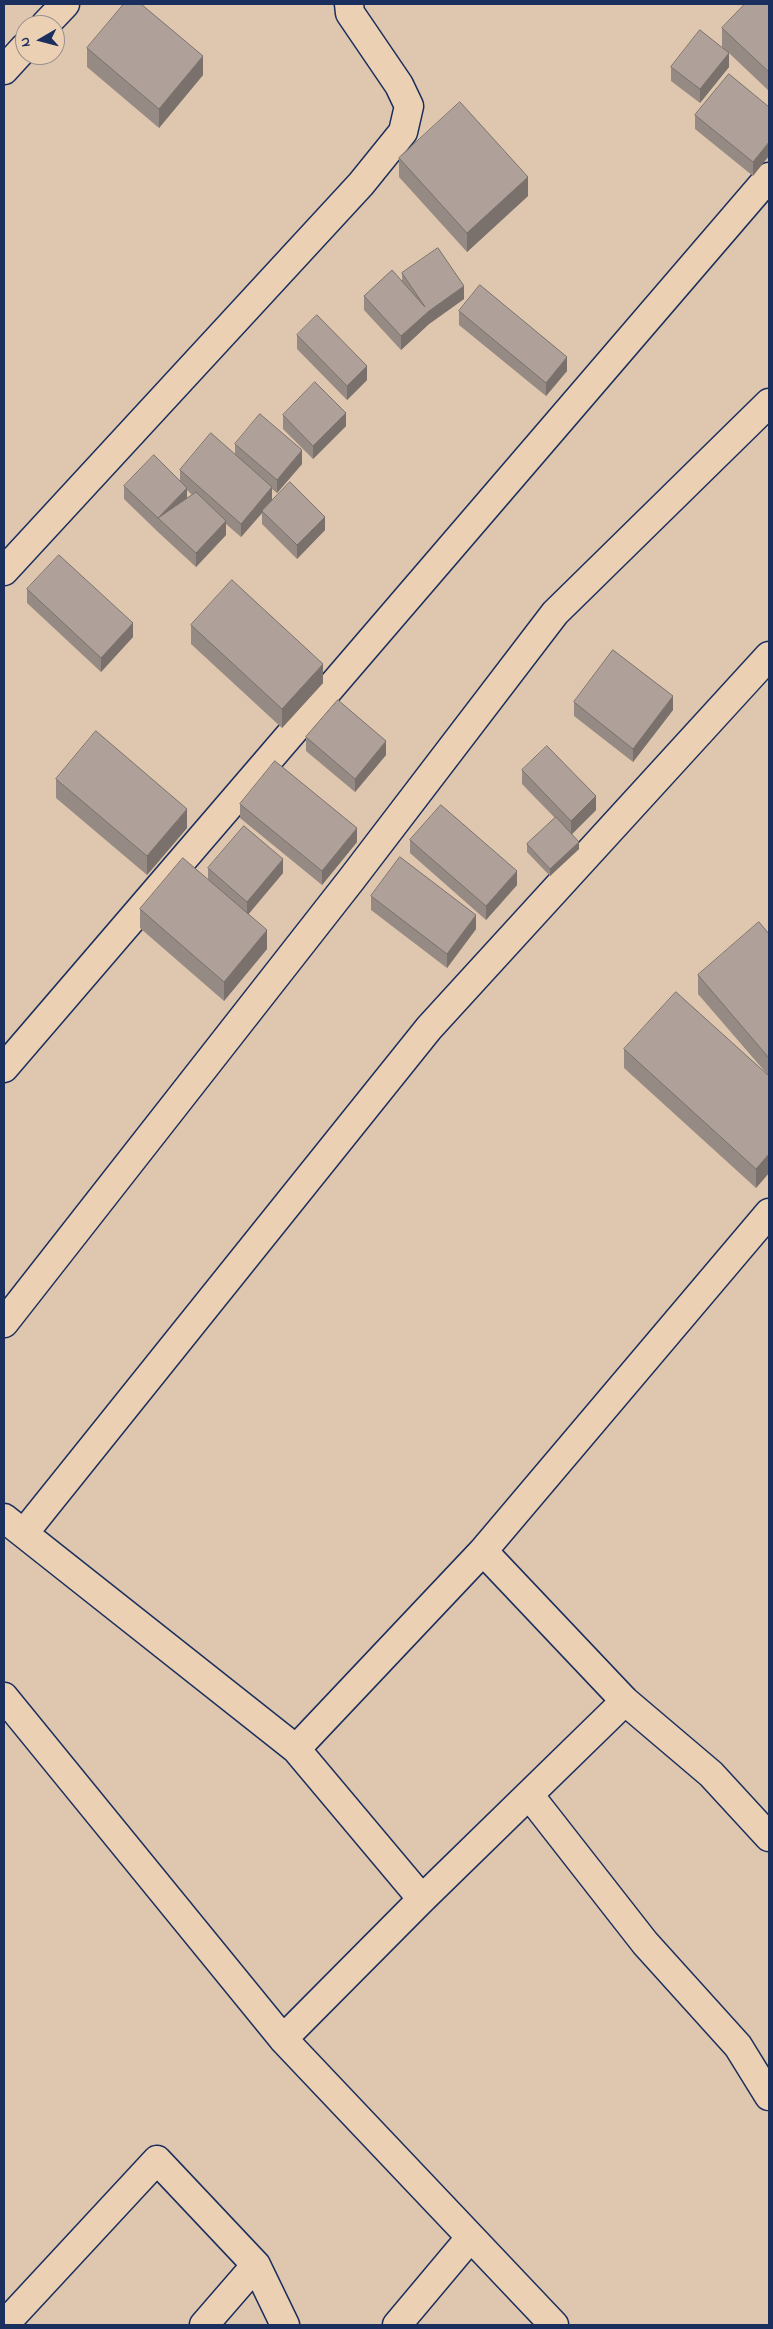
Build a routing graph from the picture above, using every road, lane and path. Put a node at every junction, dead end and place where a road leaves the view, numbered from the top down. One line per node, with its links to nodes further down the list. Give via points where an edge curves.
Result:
1 (65, 4): 3 (street)
2 (349, 4): 8 (street, via 350,13 399,85 409,106 403,132 361,184)
3 (55, 15)
4 (15, 58): 5 (street)
5 (4, 70)
6 (769, 177): 10 (street)
7 (769, 402): 12 (street, via 554,613 351,880)
8 (4, 571)
9 (769, 656): 13 (street, via 429,1028)
10 (4, 1068)
11 (769, 1213): 14 (street)
12 (4, 1323)
13 (14, 1525): 17 (street)
14 (483, 1551): 16 (street); 17 (street)
15 (4, 1697): 21 (street)
16 (625, 1701): 18 (street); 19 (street, via 712,1774)
17 (296, 1749): 20 (street)
18 (530, 1796): 20 (street); 22 (street, via 645,1942 738,2046)
19 (769, 1837)
20 (422, 1899): 21 (street)
21 (283, 2040): 23 (street)
22 (769, 2096)
23 (470, 2238): 28 (street); 29 (street)
24 (256, 2265): 25 (street, via 157,2160); 26 (street); 27 (street)
25 (4, 2325)
26 (204, 2325)
27 (285, 2325)
28 (397, 2325)
29 (554, 2325)

